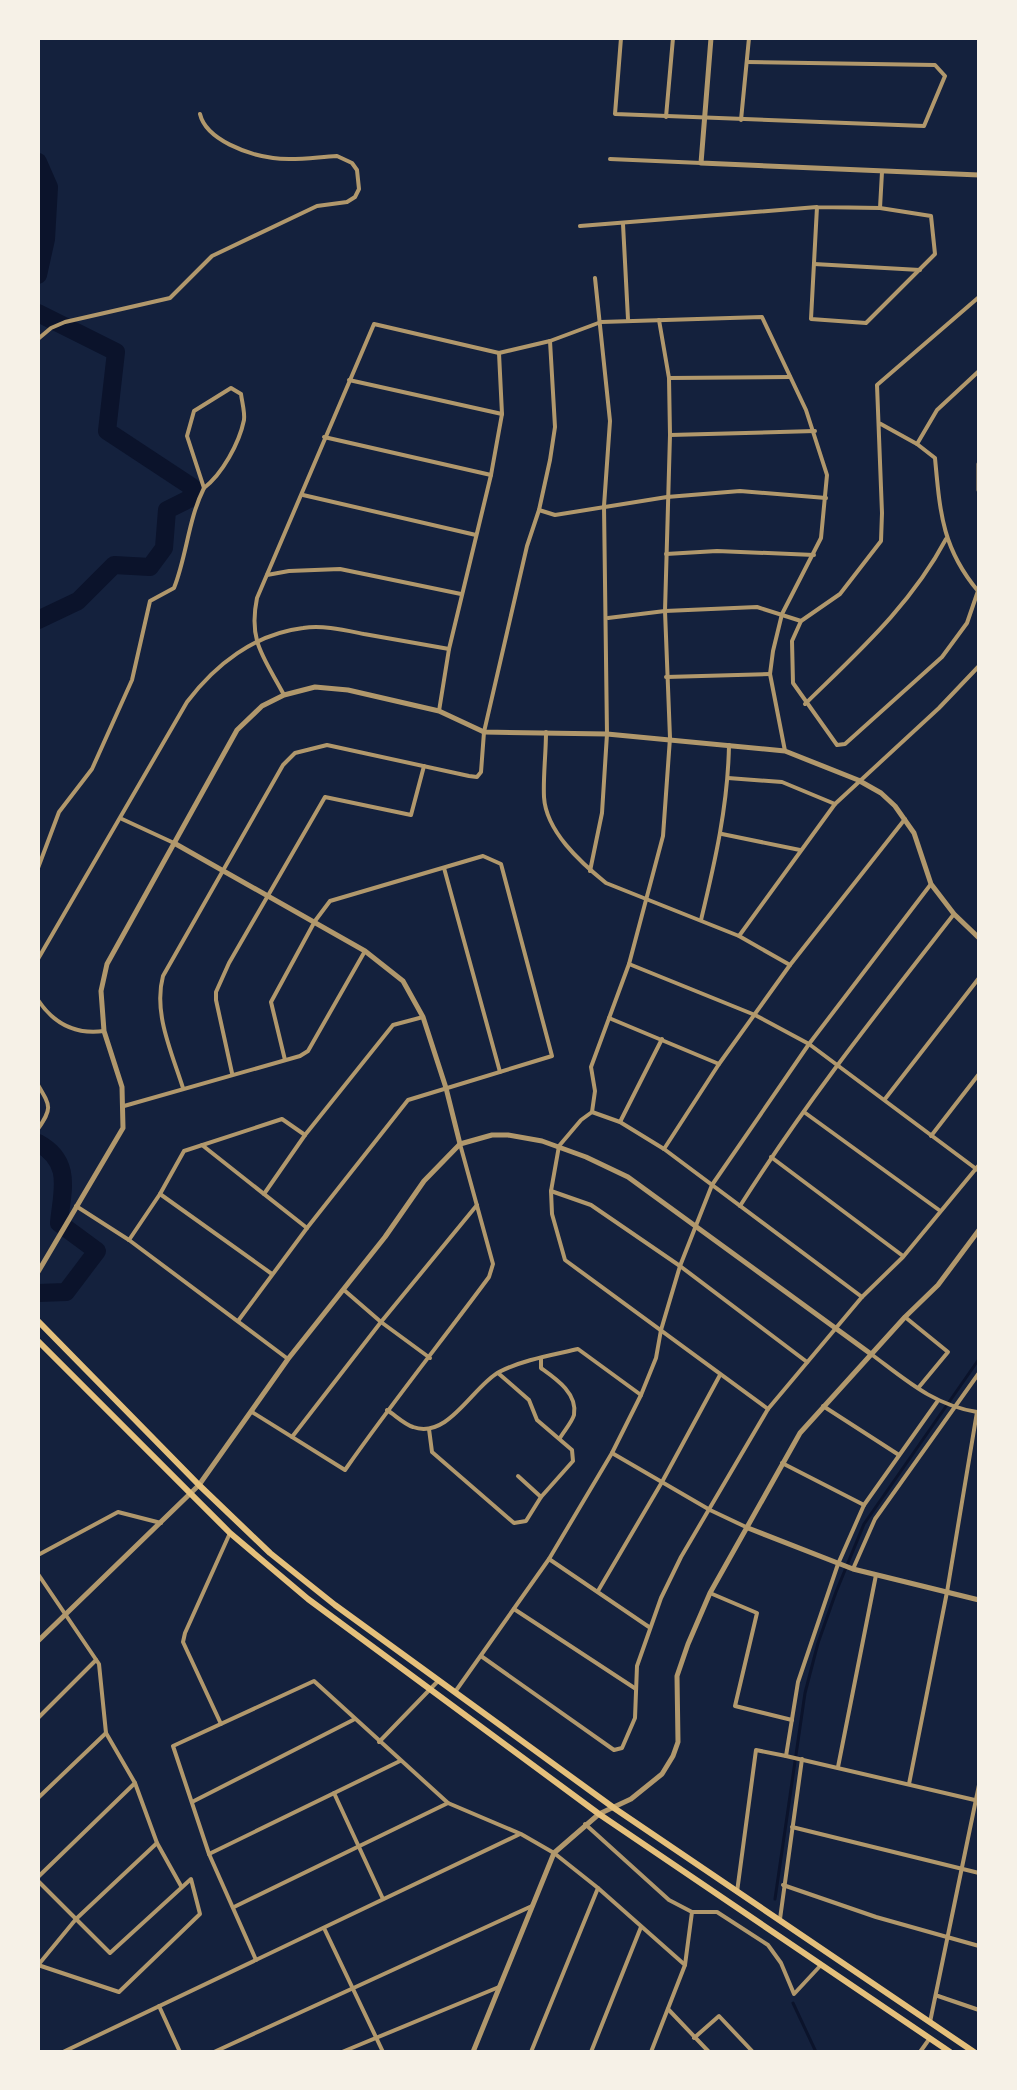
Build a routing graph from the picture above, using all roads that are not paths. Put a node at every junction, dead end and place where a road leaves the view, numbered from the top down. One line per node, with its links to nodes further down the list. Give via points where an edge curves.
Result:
1 (621, 38): 7 (street, via 615,114)
2 (673, 38): 7 (street)
3 (711, 38): 8 (street)
4 (749, 38): 5 (street)
5 (747, 62): 9 (street); 9 (street, via 935,65 945,76 924,126)
6 (200, 114): 25 (street, via 212,133 254,153 283,159 337,156 352,163 359,189 355,197 317,206 212,256 170,298 65,322)
7 (666, 117): 8 (street)
8 (703, 118): 9 (street); 11 (street)
9 (741, 120)
10 (610, 159): 11 (street)
11 (701, 163): 12 (street)
12 (882, 172): 13 (street); 15 (street)
13 (979, 175)
14 (817, 207): 15 (street); 16 (street); 18 (street)
15 (880, 208): 19 (street, via 931,216 935,254)
16 (623, 224): 17 (street); 22 (street)
17 (580, 226)
18 (814, 264): 19 (street); 19 (street, via 811,319 866,323)
19 (920, 270)
20 (595, 278): 24 (street)
21 (979, 297): 33 (street, via 877,385)
22 (628, 319): 23 (street); 24 (street)
23 (659, 320): 29 (street, via 762,317); 30 (street)
24 (601, 322): 26 (street); 45 (street, via 610,421)
25 (38, 339)
26 (550, 341): 27 (street); 46 (street, via 555,427)
27 (499, 353): 31 (street, via 374,324); 32 (street)
28 (979, 371): 37 (street, via 937,410)
29 (790, 377): 30 (street); 34 (street)
30 (669, 378): 35 (street)
31 (349, 380): 32 (street); 36 (street)
32 (502, 414): 39 (street)
33 (879, 423): 37 (street); 56 (street, via 881,541 840,594)
34 (815, 431): 35 (street); 44 (street, via 827,475)
35 (670, 435): 43 (street)
36 (324, 437): 39 (street); 42 (street)
37 (917, 444): 48 (street, via 935,458)
38 (979, 464): 41 (street)
39 (491, 475): 47 (street)
40 (204, 488): 40 (street, via 227,459 244,418 241,394 231,388 194,411 187,436); 80 (street, via 193,509 174,588 150,601 132,680 92,769 59,812)
41 (979, 490)
42 (303, 495): 47 (street); 51 (street)
43 (667, 497): 44 (street, via 740,491); 45 (street); 49 (street)
44 (826, 498): 50 (street)
45 (604, 506): 46 (street, via 555,515); 55 (street)
46 (539, 510): 65 (street)
47 (476, 535): 52 (street)
48 (946, 539): 63 (street, via 928,573 890,620); 63 (street, via 960,570 978,591 967,623 942,657 845,744 837,745)
49 (666, 554): 50 (street); 53 (street)
50 (814, 555): 54 (street)
51 (267, 575): 52 (street, via 340,569); 57 (street, via 252,622)
52 (462, 594): 58 (street)
53 (665, 611): 54 (street, via 757,607); 55 (street); 61 (street)
54 (782, 614): 56 (street); 60 (street)
55 (608, 618): 67 (street)
56 (801, 621): 63 (street, via 792,641 793,683)
57 (257, 643): 58 (street, via 303,627 327,627); 62 (street); 75 (street, via 229,658 194,692)
58 (449, 649): 64 (street)
59 (979, 666): 73 (street)
60 (770, 674): 61 (street); 70 (street)
61 (666, 677): 68 (street)
62 (284, 695): 64 (street, via 315,687 348,690); 78 (street, via 262,706 237,730)
63 (805, 704)
64 (439, 711): 65 (street)
65 (484, 732): 66 (street); 71 (street, via 477,777)
66 (546, 732): 67 (street); 83 (street, via 544,799 551,826)
67 (607, 734): 68 (street); 83 (street, via 602,813)
68 (670, 738): 69 (street); 86 (street, via 663,836)
69 (729, 745): 70 (street); 72 (street)
70 (785, 751): 73 (street)
71 (424, 765): 82 (street, via 327,745 295,753); 85 (street, via 411,815 325,797)
72 (728, 778): 74 (street, via 782,782); 77 (street)
73 (858, 780): 74 (street); 76 (street, via 881,793)
74 (835, 804): 79 (street)
75 (121, 818): 78 (street); 93 (street)
76 (905, 819): 84 (street); 95 (street)
77 (722, 834): 79 (street); 88 (street)
78 (174, 843): 82 (street); 101 (street, via 107,964 101,991)
79 (800, 850): 90 (street)
80 (38, 868)
81 (444, 868): 89 (street, via 330,901); 107 (street); 107 (street, via 483,856 501,864 552,1056)
82 (222, 870): 85 (street); 111 (street, via 159,991)
83 (590, 871): 86 (street)
84 (931, 884): 87 (street); 103 (street)
85 (269, 896): 89 (street); 108 (street, via 216,992)
86 (647, 898): 88 (street); 94 (street)
87 (954, 914): 91 (street); 106 (street)
88 (701, 920): 90 (street)
89 (315, 921): 92 (street); 104 (street, via 271,1002)
90 (739, 936): 95 (street)
91 (979, 938)
92 (365, 951): 99 (street, via 403,981); 104 (street, via 308,1051)
93 (38, 959)
94 (629, 964): 98 (street); 100 (street)
95 (790, 965): 98 (street)
96 (979, 978): 113 (street)
97 (38, 1000): 101 (street, via 62,1025 86,1033)
98 (755, 1015): 103 (street); 105 (street)
99 (423, 1017): 112 (street); 119 (street, via 393,1025)
100 (609, 1018): 102 (street); 115 (street, via 591,1067)
101 (104, 1031): 114 (street)
102 (662, 1039): 105 (street); 117 (street)
103 (809, 1044): 106 (street); 127 (street)
104 (285, 1060): 108 (street)
105 (719, 1064): 124 (street)
106 (837, 1065): 113 (street); 116 (street)
107 (500, 1072): 112 (street)
108 (232, 1073): 111 (street)
109 (979, 1074): 120 (street)
110 (38, 1085): 118 (street, via 49,1112)
111 (183, 1088): 114 (street)
112 (446, 1088): 122 (street); 136 (street, via 408,1100)
113 (885, 1099): 120 (street)
114 (124, 1106): 133 (street, via 123,1128)
115 (592, 1112): 117 (street); 123 (street)
116 (804, 1112): 125 (street); 134 (street)
117 (620, 1122): 124 (street)
118 (38, 1129)
119 (305, 1135): 121 (street, via 282,1119); 130 (street)
120 (931, 1136): 126 (street)
121 (201, 1144): 129 (street, via 184,1151); 130 (street)
122 (460, 1144): 123 (street, via 508,1135); 131 (street); 143 (street, via 424,1181)
123 (559, 1146): 128 (street); 135 (street, via 628,1177)
124 (664, 1149): 127 (street)
125 (771, 1157): 132 (street); 139 (street)
126 (978, 1168): 134 (street)
127 (712, 1185): 132 (street); 135 (street)
128 (551, 1191): 140 (street, via 591,1205); 150 (street, via 565,1260)
129 (160, 1194): 138 (street); 142 (street)
130 (264, 1194): 136 (street)
131 (477, 1205): 148 (street); 153 (street, via 493,1264)
132 (740, 1206): 144 (street)
133 (74, 1208): 138 (street); 141 (street)
134 (939, 1210): 139 (street)
135 (695, 1224): 140 (street); 149 (street)
136 (307, 1228): 142 (street)
137 (979, 1230): 145 (street, via 938,1285)
138 (129, 1240): 147 (street)
139 (903, 1257): 144 (street)
140 (680, 1266): 150 (street); 156 (street)
141 (38, 1272)
142 (272, 1274): 147 (street)
143 (344, 1290): 148 (street); 155 (street)
144 (862, 1297): 149 (street)
145 (905, 1317): 152 (street); 160 (street, via 948,1352)
146 (38, 1321): 177 (main road)
147 (238, 1321): 155 (street)
148 (381, 1322): 153 (street); 170 (street)
149 (837, 1329): 152 (street); 156 (street)
150 (661, 1330): 159 (street); 161 (street)
151 (38, 1341): 178 (main road)
152 (871, 1354): 160 (street); 163 (street)
153 (430, 1358): 166 (street)
154 (541, 1358): 157 (street); 161 (street, via 578,1349); 171 (street, via 541,1368 563,1384 572,1399 574,1415)
155 (288, 1359): 167 (street)
156 (807, 1362): 165 (street)
157 (498, 1373): 169 (street, via 458,1414); 171 (street, via 529,1400 537,1420)
158 (979, 1373): 164 (street)
159 (720, 1375): 165 (street); 176 (street)
160 (918, 1388): 162 (street)
161 (641, 1395): 172 (street)
162 (937, 1402): 164 (street); 173 (street)
163 (823, 1406): 173 (street); 174 (street)
164 (953, 1408): 168 (street); 188 (street, via 875,1519)
165 (768, 1409): 181 (street)
166 (387, 1410): 169 (street, via 413,1427); 170 (street, via 345,1470)
167 (252, 1412): 170 (street); 177 (street)
168 (978, 1412): 192 (street)
169 (429, 1429): 179 (street, via 432,1452 514,1523 526,1521)
170 (292, 1437)
171 (560, 1438): 179 (street, via 572,1450 573,1461)
172 (612, 1453): 176 (street); 186 (street)
173 (899, 1455): 180 (street)
174 (782, 1463): 180 (street); 183 (street)
175 (518, 1476): 179 (street)
176 (662, 1482): 181 (street); 191 (street)
177 (199, 1485): 178 (street); 201 (main road, via 270,1553)
178 (191, 1492): 182 (street); 184 (main road)
179 (541, 1497)
180 (864, 1505): 187 (street)
181 (710, 1510): 183 (street); 197 (street)
182 (161, 1523): 185 (street, via 118,1512); 196 (street)
183 (748, 1528): 187 (street); 193 (street)
184 (230, 1533): 202 (main road, via 308,1599); 208 (street, via 183,1642)
185 (38, 1555)
186 (549, 1559): 191 (street); 195 (street)
187 (838, 1564): 188 (street); 207 (street, via 798,1682)
188 (853, 1569): 190 (street)
189 (38, 1574): 196 (street)
190 (876, 1575): 192 (street); 214 (street)
191 (598, 1591): 197 (street)
192 (947, 1592): 194 (street); 216 (street)
193 (710, 1593): 207 (street, via 757,1613 735,1706); 223 (street, via 677,1676 678,1742 673,1756 662,1774)
194 (979, 1600)
195 (514, 1609): 199 (street); 203 (street)
196 (65, 1616): 198 (street); 200 (street)
197 (649, 1627): 203 (street)
198 (38, 1641)
199 (481, 1656): 203 (street, via 614,1750 622,1748 635,1718); 204 (street)
200 (96, 1660): 205 (street); 209 (street)
201 (439, 1680): 202 (street); 204 (main road)
202 (429, 1688): 210 (street); 224 (main road)
203 (636, 1689)
204 (455, 1692): 223 (main road)
205 (38, 1718)
206 (354, 1719): 208 (street, via 314,1681); 210 (street); 221 (street)
207 (792, 1720): 211 (street)
208 (221, 1724): 221 (street, via 173,1746)
209 (106, 1733): 215 (street); 219 (street)
210 (379, 1742): 213 (street)
211 (786, 1756): 212 (street); 238 (street, via 756,1750)
212 (802, 1759): 214 (street); 226 (street)
213 (400, 1761): 218 (street); 222 (street)
214 (838, 1767): 216 (street)
215 (135, 1783): 228 (street); 234 (street)
216 (909, 1784): 220 (street)
217 (979, 1785): 220 (street)
218 (334, 1793): 229 (street); 231 (street)
219 (38, 1798)
220 (977, 1800): 232 (street)
221 (192, 1802): 231 (street)
222 (448, 1803): 227 (street); 229 (street)
223 (614, 1808): 224 (street); 238 (main road)
224 (599, 1814): 225 (street); 250 (main road)
225 (585, 1824): 230 (street); 242 (street, via 669,1900)
226 (792, 1827): 232 (street); 235 (street)
227 (521, 1834): 230 (street); 239 (street)
228 (157, 1843): 236 (street); 243 (street)
229 (359, 1846): 239 (street); 241 (street)
230 (554, 1853): 237 (street); 240 (street)
231 (209, 1854): 241 (street)
232 (962, 1869): 233 (street); 247 (street)
233 (979, 1873)
234 (38, 1879): 243 (street)
235 (783, 1885): 244 (street); 247 (street)
236 (181, 1886): 243 (street, via 110,1953); 251 (street, via 191,1879 200,1914 119,1992)
237 (598, 1888): 245 (street); 269 (street)
238 (737, 1892): 244 (main road)
239 (383, 1899): 246 (street)
240 (532, 1906): 253 (street); 254 (street)
241 (233, 1908): 249 (street)
242 (692, 1912): 250 (street, via 717,1912 768,1945 794,1994); 252 (street)
243 (76, 1919): 251 (street)
244 (780, 1922): 259 (main road)
245 (641, 1927): 252 (street); 270 (street)
246 (324, 1928): 249 (street); 254 (street)
247 (947, 1939): 248 (street); 255 (street)
248 (979, 1946)
249 (256, 1960): 256 (street)
250 (823, 1963): 262 (main road)
251 (38, 1965)
252 (685, 1965): 257 (street)
253 (500, 1987): 260 (street); 268 (street)
254 (353, 1988): 260 (street); 265 (street)
255 (938, 1996): 258 (street); 259 (street)
256 (159, 2006): 263 (street); 264 (street)
257 (668, 2009): 261 (street); 271 (street)
258 (979, 2010)
259 (930, 2022): 276 (main road)
260 (375, 2036): 266 (street); 267 (street)
261 (694, 2038): 272 (street); 273 (street, via 719,2016)
262 (930, 2038): 274 (street); 275 (main road)
263 (63, 2052)
264 (180, 2052)
265 (214, 2052)
266 (342, 2052)
267 (383, 2052)
268 (473, 2052)
269 (531, 2052)
270 (591, 2052)
271 (651, 2052)
272 (709, 2052)
273 (753, 2052)
274 (920, 2052)
275 (950, 2052)
276 (974, 2052)

